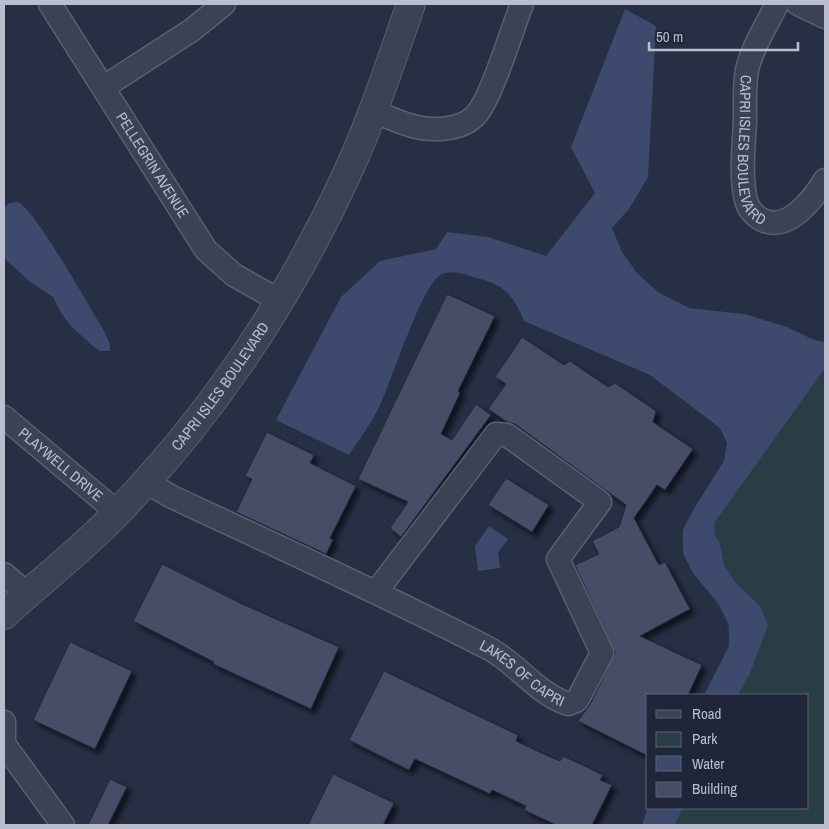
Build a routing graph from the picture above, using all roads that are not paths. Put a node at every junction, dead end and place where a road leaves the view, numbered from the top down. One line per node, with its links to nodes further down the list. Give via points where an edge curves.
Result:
1 (50, 4): 8 (street, PELLEGRIN AVENUE)
2 (224, 4): 8 (street, via 192,30)
3 (411, 4): 9 (street, CAPRI ISLES BOULEVARD)
4 (522, 4): 9 (street, via 489,92 475,116 462,124 433,129 403,123)
5 (777, 4): 10 (street, CAPRI ISLES BOULEVARD, via 747,70 743,173 746,200 760,218 770,222 781,221 810,201)
6 (798, 4): 7 (street)
7 (825, 17)
8 (104, 87): 11 (street, PELLEGRIN AVENUE, via 206,250 234,275)
9 (373, 111): 11 (street, CAPRI ISLES BOULEVARD, via 331,207)
10 (825, 180)
11 (280, 301): 13 (street, CAPRI ISLES BOULEVARD, via 205,410)
12 (4, 417): 14 (street, PLAYWELL DRIVE)
13 (146, 482): 14 (street, CAPRI ISLES BOULEVARD); 16 (street, LAKES OF CAPRI)
14 (118, 513): 17 (street, CAPRI ISLES BOULEVARD)
15 (4, 574): 17 (street)
16 (376, 592): 16 (street, LAKES OF CAPRI, via 490,649 538,687 563,702 572,703 579,697 602,653 558,560 600,502 507,435 496,434)
17 (11, 607)
18 (4, 722): 19 (street)
19 (4, 743): 20 (street)
20 (63, 825)

